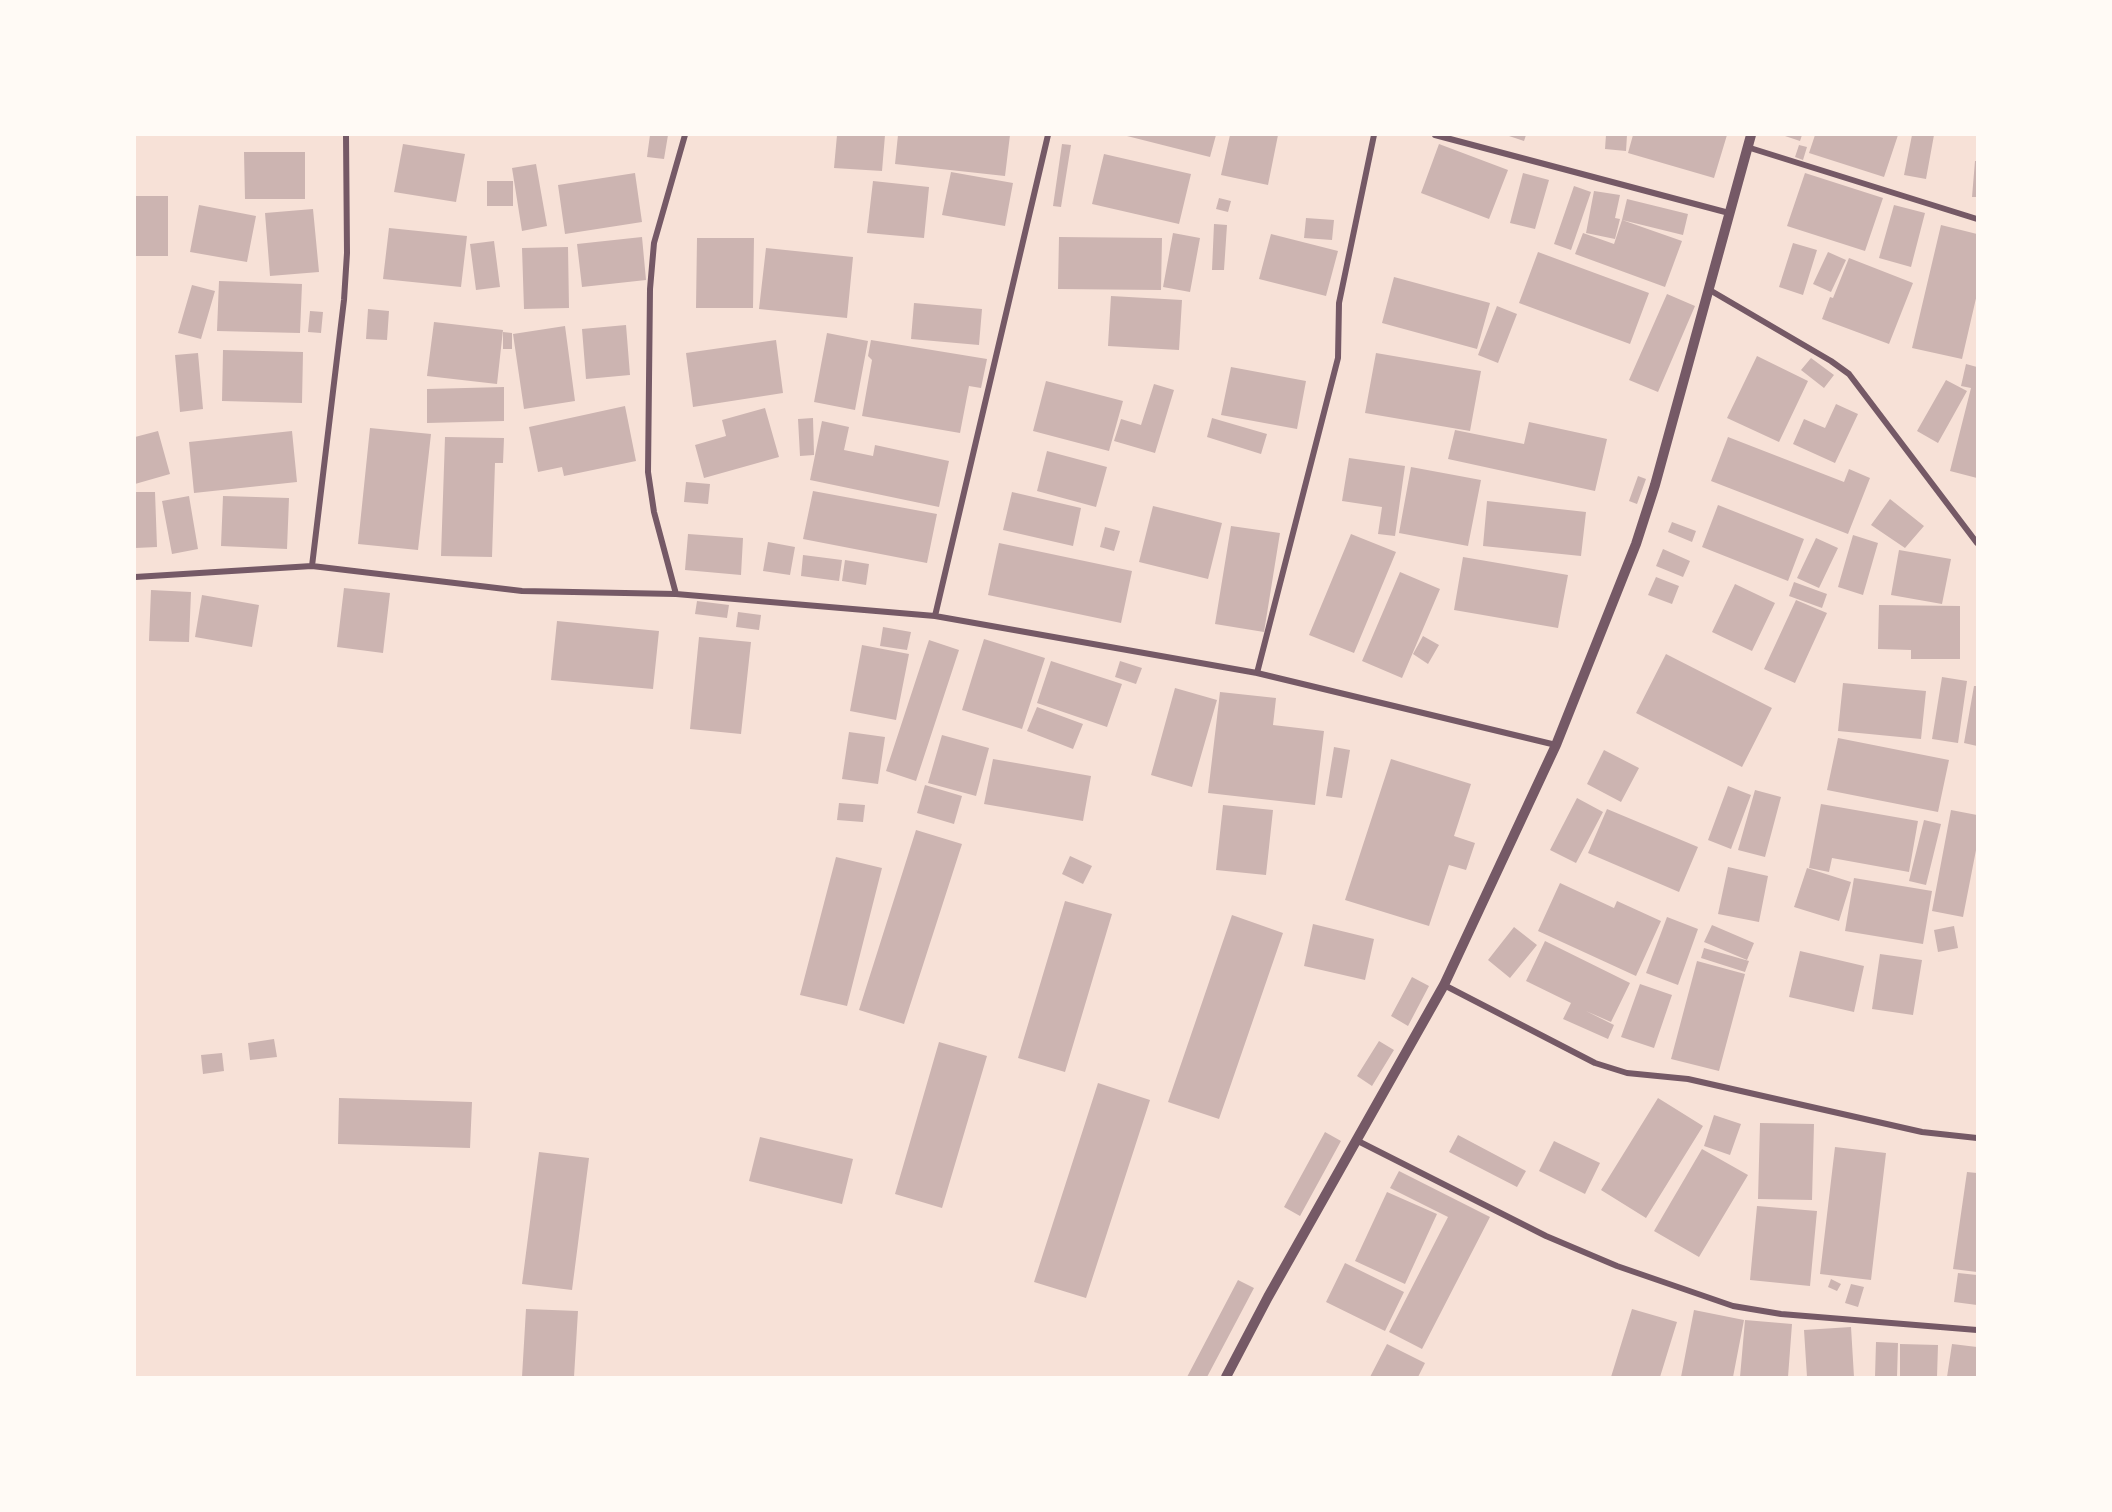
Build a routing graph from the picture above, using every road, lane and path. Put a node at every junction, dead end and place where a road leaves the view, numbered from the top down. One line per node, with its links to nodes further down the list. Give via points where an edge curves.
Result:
1 (346, 135): 12 (street, via 344,300)
2 (685, 135): 14 (street, via 654,243 650,289 648,472 654,512)
3 (1048, 135): 15 (street)
4 (1374, 135): 16 (street, via 1339,303 1338,358)
5 (1435, 135): 8 (street)
6 (1751, 135): 7 (street)
7 (1747, 147): 8 (street); 9 (street)
8 (1728, 213): 10 (street)
9 (1977, 219)
10 (1708, 289): 11 (street, via 1850,374); 17 (street, via 1636,544)
11 (1977, 543)
12 (312, 566): 13 (street); 14 (street, via 522,591)
13 (135, 577)
14 (676, 594): 15 (street)
15 (935, 616): 16 (street)
16 (1257, 673): 17 (street)
17 (1556, 745): 18 (street)
18 (1444, 985): 19 (street, via 1595,1063 1627,1073 1688,1079 1922,1132); 20 (street)
19 (1977, 1138)
20 (1356, 1140): 21 (street, via 1546,1236 1617,1266 1733,1306 1782,1314); 22 (street)
21 (1977, 1330)
22 (1226, 1377)

